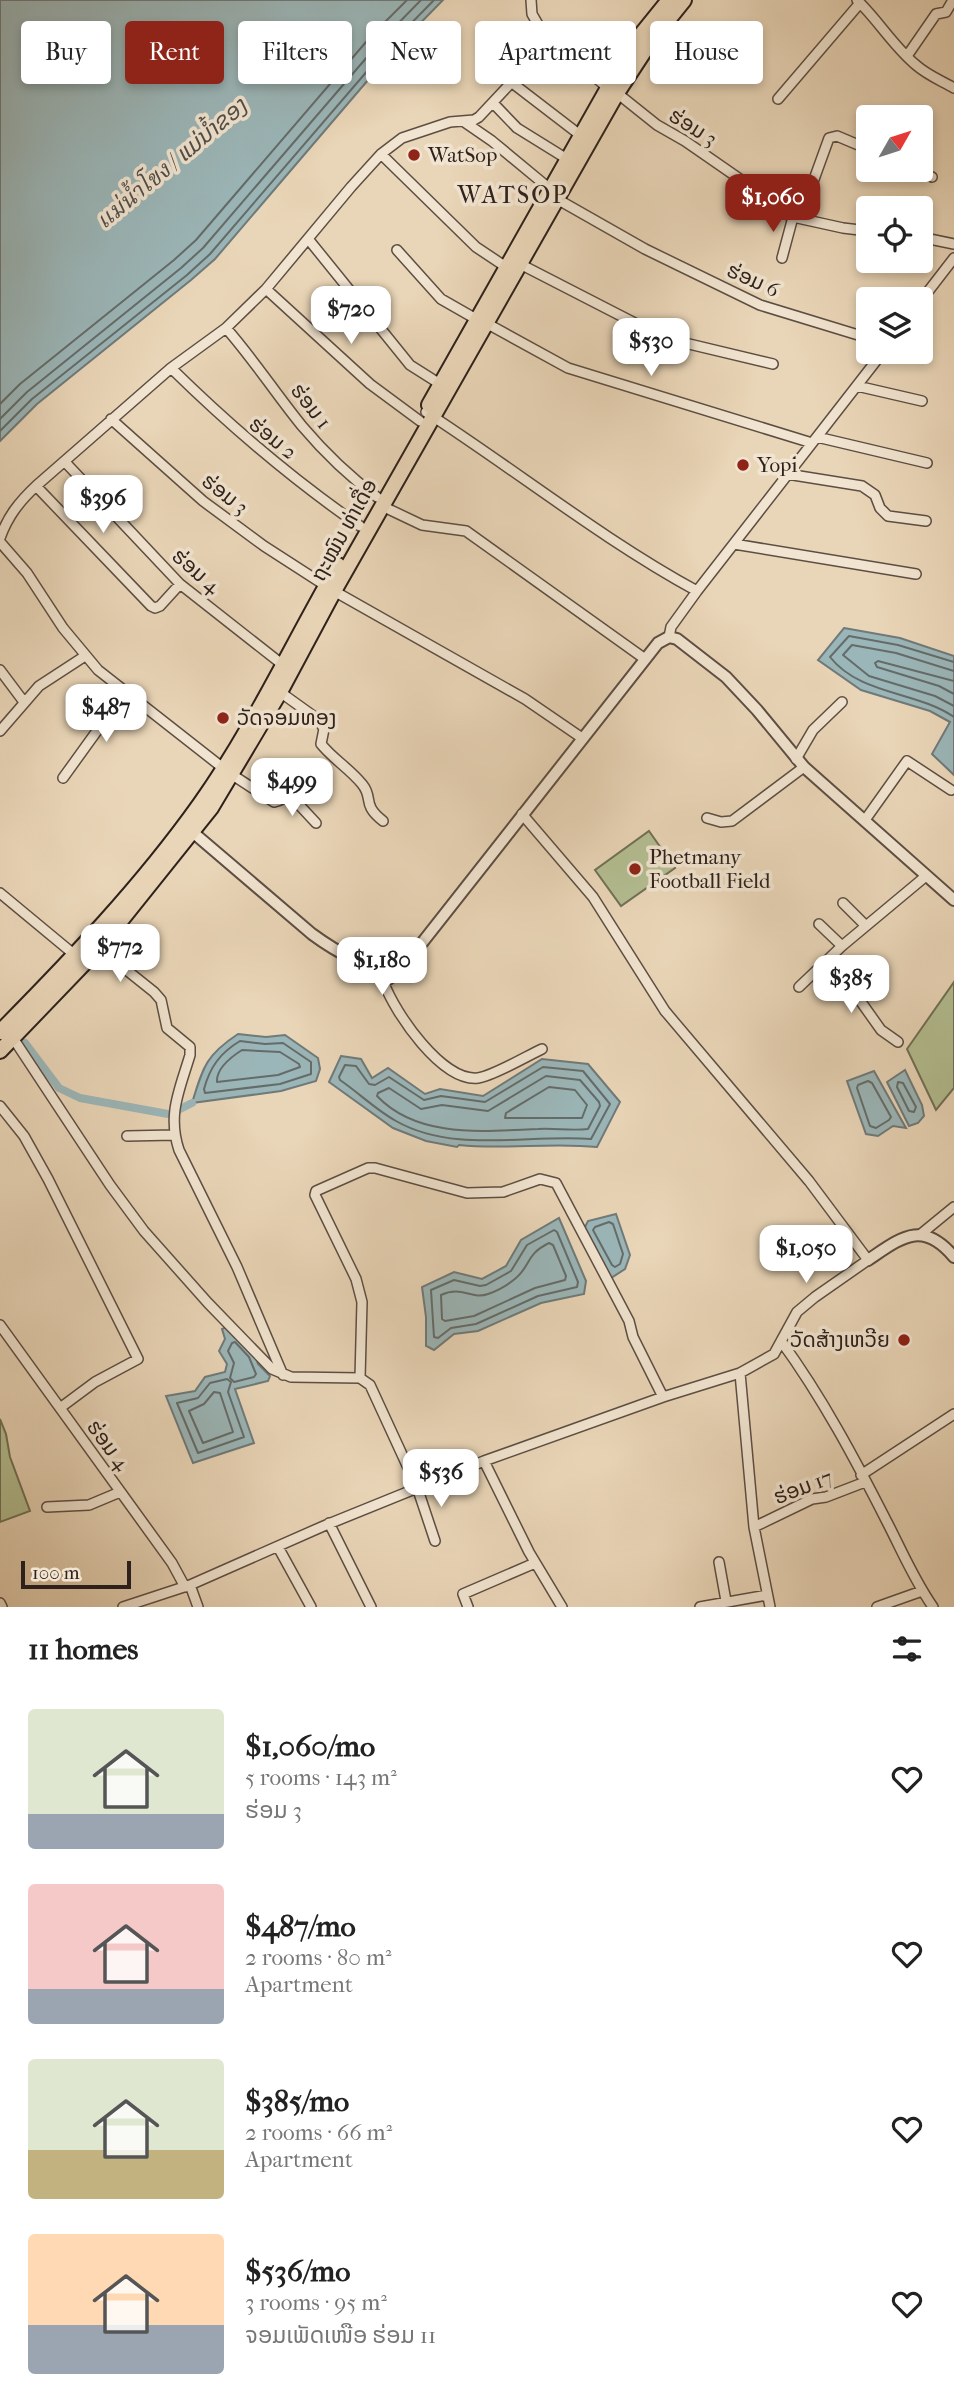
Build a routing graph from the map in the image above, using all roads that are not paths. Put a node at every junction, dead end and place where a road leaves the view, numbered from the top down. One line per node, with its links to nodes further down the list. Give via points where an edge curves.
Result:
1 (531, 0): 6 (street)
2 (669, 0): 12 (main road, ຖະໝົນ ທ່າເດື່ອ, via 640,37)
3 (684, 0): 12 (main road, ຖະໝົນ ທ່າເດື່ອ)
4 (953, 0): 7 (street, via 946,12 936,14)
5 (858, 1): 7 (street); 13 (street)
6 (537, 21)
7 (907, 56): 11 (street)
8 (509, 84): 14 (street)
9 (514, 84): 16 (street)
10 (605, 84): 12 (street)
11 (954, 88)
12 (613, 90): 16 (main road, ຖະໝົນ ທ່າເດື່ອ); 20 (main road, ຖະໝົນ ທ່າເດື່ອ); 21 (street, ຮ່ອມ 3, via 763,195 779,211)
13 (778, 99)
14 (493, 103): 15 (street, via 479,117); 19 (street, via 517,128)
15 (463, 121): 18 (street, via 402,138); 20 (street, ຮ່ອມ 6)
16 (580, 135): 19 (main road, ຖະໝົນ ທ່າເດື່ອ)
17 (856, 144): 21 (street, via 837,136 829,138)
18 (381, 154): 24 (street); 29 (street, via 476,247)
19 (567, 159): 20 (main road, ຖະໝົນ ທ່າເດື່ອ)
20 (554, 194): 29 (main road, ຖະໝົນ ທ່າເດື່ອ); 34 (street, ຮ່ອມ 6, via 645,249 760,305)
21 (796, 217): 22 (street, ຮ່ອມ 3); 27 (street)
22 (856, 229)
23 (933, 239): 25 (street)
24 (309, 240): 31 (street); 38 (street, via 410,365)
25 (954, 244)
26 (397, 250): 32 (street, via 441,299)
27 (782, 258)
28 (952, 263): 30 (street)
29 (513, 266): 32 (main road, ຖະໝົນ ທ່າເດື່ອ); 35 (street, via 664,338)
30 (932, 287)
31 (266, 289): 33 (street); 41 (street, via 370,384)
32 (481, 321): 38 (main road, ຖະໝົນ ທ່າເດື່ອ); 41 (main road, ຖະໝົນ ທ່າເດື່ອ); 43 (street, via 568,368)
33 (226, 328): 37 (street); 48 (street, ຮ່ອມ 1, via 311,437)
34 (856, 334)
35 (773, 363)
36 (874, 364): 39 (street)
37 (171, 368): 42 (street); 50 (street, ຮ່ອມ 2, via 281,469)
38 (440, 384): 41 (main road, ຖະໝົນ ທ່າເດື່ອ)
39 (857, 386): 40 (street); 43 (street)
40 (922, 401)
41 (426, 417): 48 (main road, ຖະໝົນ ທ່າເດື່ອ); 56 (street, via 650,565)
42 (111, 419): 44 (street); 55 (street, ຮ່ອມ 3, via 203,501)
43 (815, 440): 45 (street); 46 (street)
44 (65, 462): 47 (street); 54 (street, ຮ່ອມ 4)
45 (927, 463)
46 (788, 474): 49 (street, via 862,486 875,495 888,516); 52 (street)
47 (36, 486): 51 (street, via 6,520); 54 (street, via 151,606 160,606)
48 (380, 502): 50 (main road, ຖະໝົນ ທ່າເດື່ອ); 55 (main road, ຖະໝົນ ທ່າເດື່ອ); 59 (street, ຮ່ອມ 1, via 422,525 466,531)
49 (926, 521)
50 (360, 526): 55 (main road, ຖະໝົນ ທ່າເດື່ອ)
51 (0, 540): 58 (street)
52 (734, 544): 53 (street); 56 (street)
53 (916, 575)
54 (180, 584): 60 (street, ຮ່ອມ 4)
55 (330, 588): 60 (main road, ຖະໝົນ ທ່າເດື່ອ); 63 (main road, ຖະໝົນ ທ່າເດື່ອ); 67 (street, ຮ່ອມ 3, via 525,699)
56 (697, 591): 57 (street)
57 (669, 637): 59 (street); 68 (street, via 684,642 726,677)
58 (85, 656): 62 (street); 64 (street, via 52,675)
59 (646, 659): 67 (street)
60 (283, 665): 70 (main road, ຖະໝົນ ທ່າເດື່ອ)
61 (0, 670): 64 (street)
62 (125, 692): 70 (street); 71 (street)
63 (280, 692): 70 (main road, ຖະໝົນ ທ່າເດື່ອ); 77 (street, via 319,720 324,729 320,744 362,784 368,806)
64 (24, 702): 66 (street)
65 (842, 702): 68 (street, via 813,730)
66 (1, 727)
67 (582, 738): 74 (street)
68 (800, 763): 75 (street, via 732,821); 76 (street)
69 (302, 766): 73 (street)
70 (227, 771): 73 (street, via 274,802); 79 (main road, ຖະໝົນ ທ່າເດື່ອ)
71 (63, 778)
72 (951, 790): 76 (street, via 906,761)
73 (289, 794): 78 (street)
74 (522, 814): 91 (street, via 406,963); 104 (street, via 593,897 670,1017 809,1181)
75 (707, 818)
76 (865, 820): 80 (street)
77 (383, 821)
78 (316, 823)
79 (189, 828): 87 (main road, ຖະໝົນ ທ່າເດື່ອ); 88 (main road, ຖະໝົນ ທ່າເດື່ອ); 90 (street, via 333,950)
80 (926, 876): 82 (street); 85 (street)
81 (0, 893): 88 (street)
82 (954, 900)
83 (843, 903): 85 (street)
84 (819, 924): 86 (street)
85 (866, 926): 86 (street)
86 (842, 947): 89 (street)
87 (99, 948): 94 (main road, ຖະໝົນ ທ່າເດື່ອ); 99 (street, via 154,992 167,1028 190,1046 173,1112)
88 (76, 956): 94 (main road, ຖະໝົນ ທ່າເດື່ອ)
89 (823, 963): 93 (street); 95 (street, via 854,992 881,1030)
90 (371, 965): 91 (street); 92 (street)
91 (394, 968): 92 (street)
92 (384, 983): 96 (street, via 422,1043 446,1068 464,1078 481,1078)
93 (799, 987)
94 (7, 1035): 97 (main road, ຖະໝົນ ທ່າເດື່ອ); 108 (street, via 144,1231 272,1369)
95 (898, 1042)
96 (542, 1049)
97 (0, 1051)
98 (0, 1106): 111 (street, via 24,1136 48,1179 138,1359)
99 (174, 1135): 100 (street); 108 (street)
100 (127, 1136)
101 (954, 1207): 102 (street)
102 (922, 1234): 103 (street, via 940,1242); 104 (street, via 898,1239)
103 (954, 1256)
104 (868, 1260): 106 (street, via 804,1305)
105 (0, 1325): 111 (street, ຮ່ອມ 4)
106 (781, 1341): 107 (street, via 769,1358); 114 (street)
107 (740, 1373): 110 (street); 119 (street)
108 (283, 1375): 109 (street)
109 (360, 1378): 110 (street, via 362,1302 356,1279 315,1193 361,1170 375,1168 467,1194 503,1192 540,1179 556,1183 629,1321); 115 (street, via 370,1385)
110 (663, 1397): 113 (street)
111 (60, 1408): 116 (street, ຮ່ອມ 4)
112 (954, 1414): 114 (street, ຮ່ອມ 17)
113 (484, 1461): 115 (street); 123 (street)
114 (863, 1478): 119 (street, ຮ່ອມ 17); 125 (street)
115 (417, 1487): 118 (street); 120 (street)
116 (120, 1492): 117 (street, via 89,1505); 124 (street, ຮ່ອມ 4)
117 (47, 1507)
118 (329, 1523): 121 (street); 131 (street)
119 (754, 1527): 126 (street)
120 (435, 1541)
121 (278, 1547): 124 (street); 130 (street)
122 (719, 1562): 127 (street)
123 (536, 1563): 132 (street, via 463,1594); 133 (street)
124 (187, 1586): 128 (street); 129 (street, ຮ່ອມ 4)
125 (922, 1591): 136 (street); 137 (street)
126 (767, 1595): 127 (street); 135 (street)
127 (726, 1601): 134 (street)
128 (122, 1607)
129 (198, 1607)
130 (311, 1607)
131 (371, 1607)
132 (468, 1607)
133 (562, 1607)
134 (700, 1607)
135 (770, 1607)
136 (877, 1607)
137 (933, 1607)

